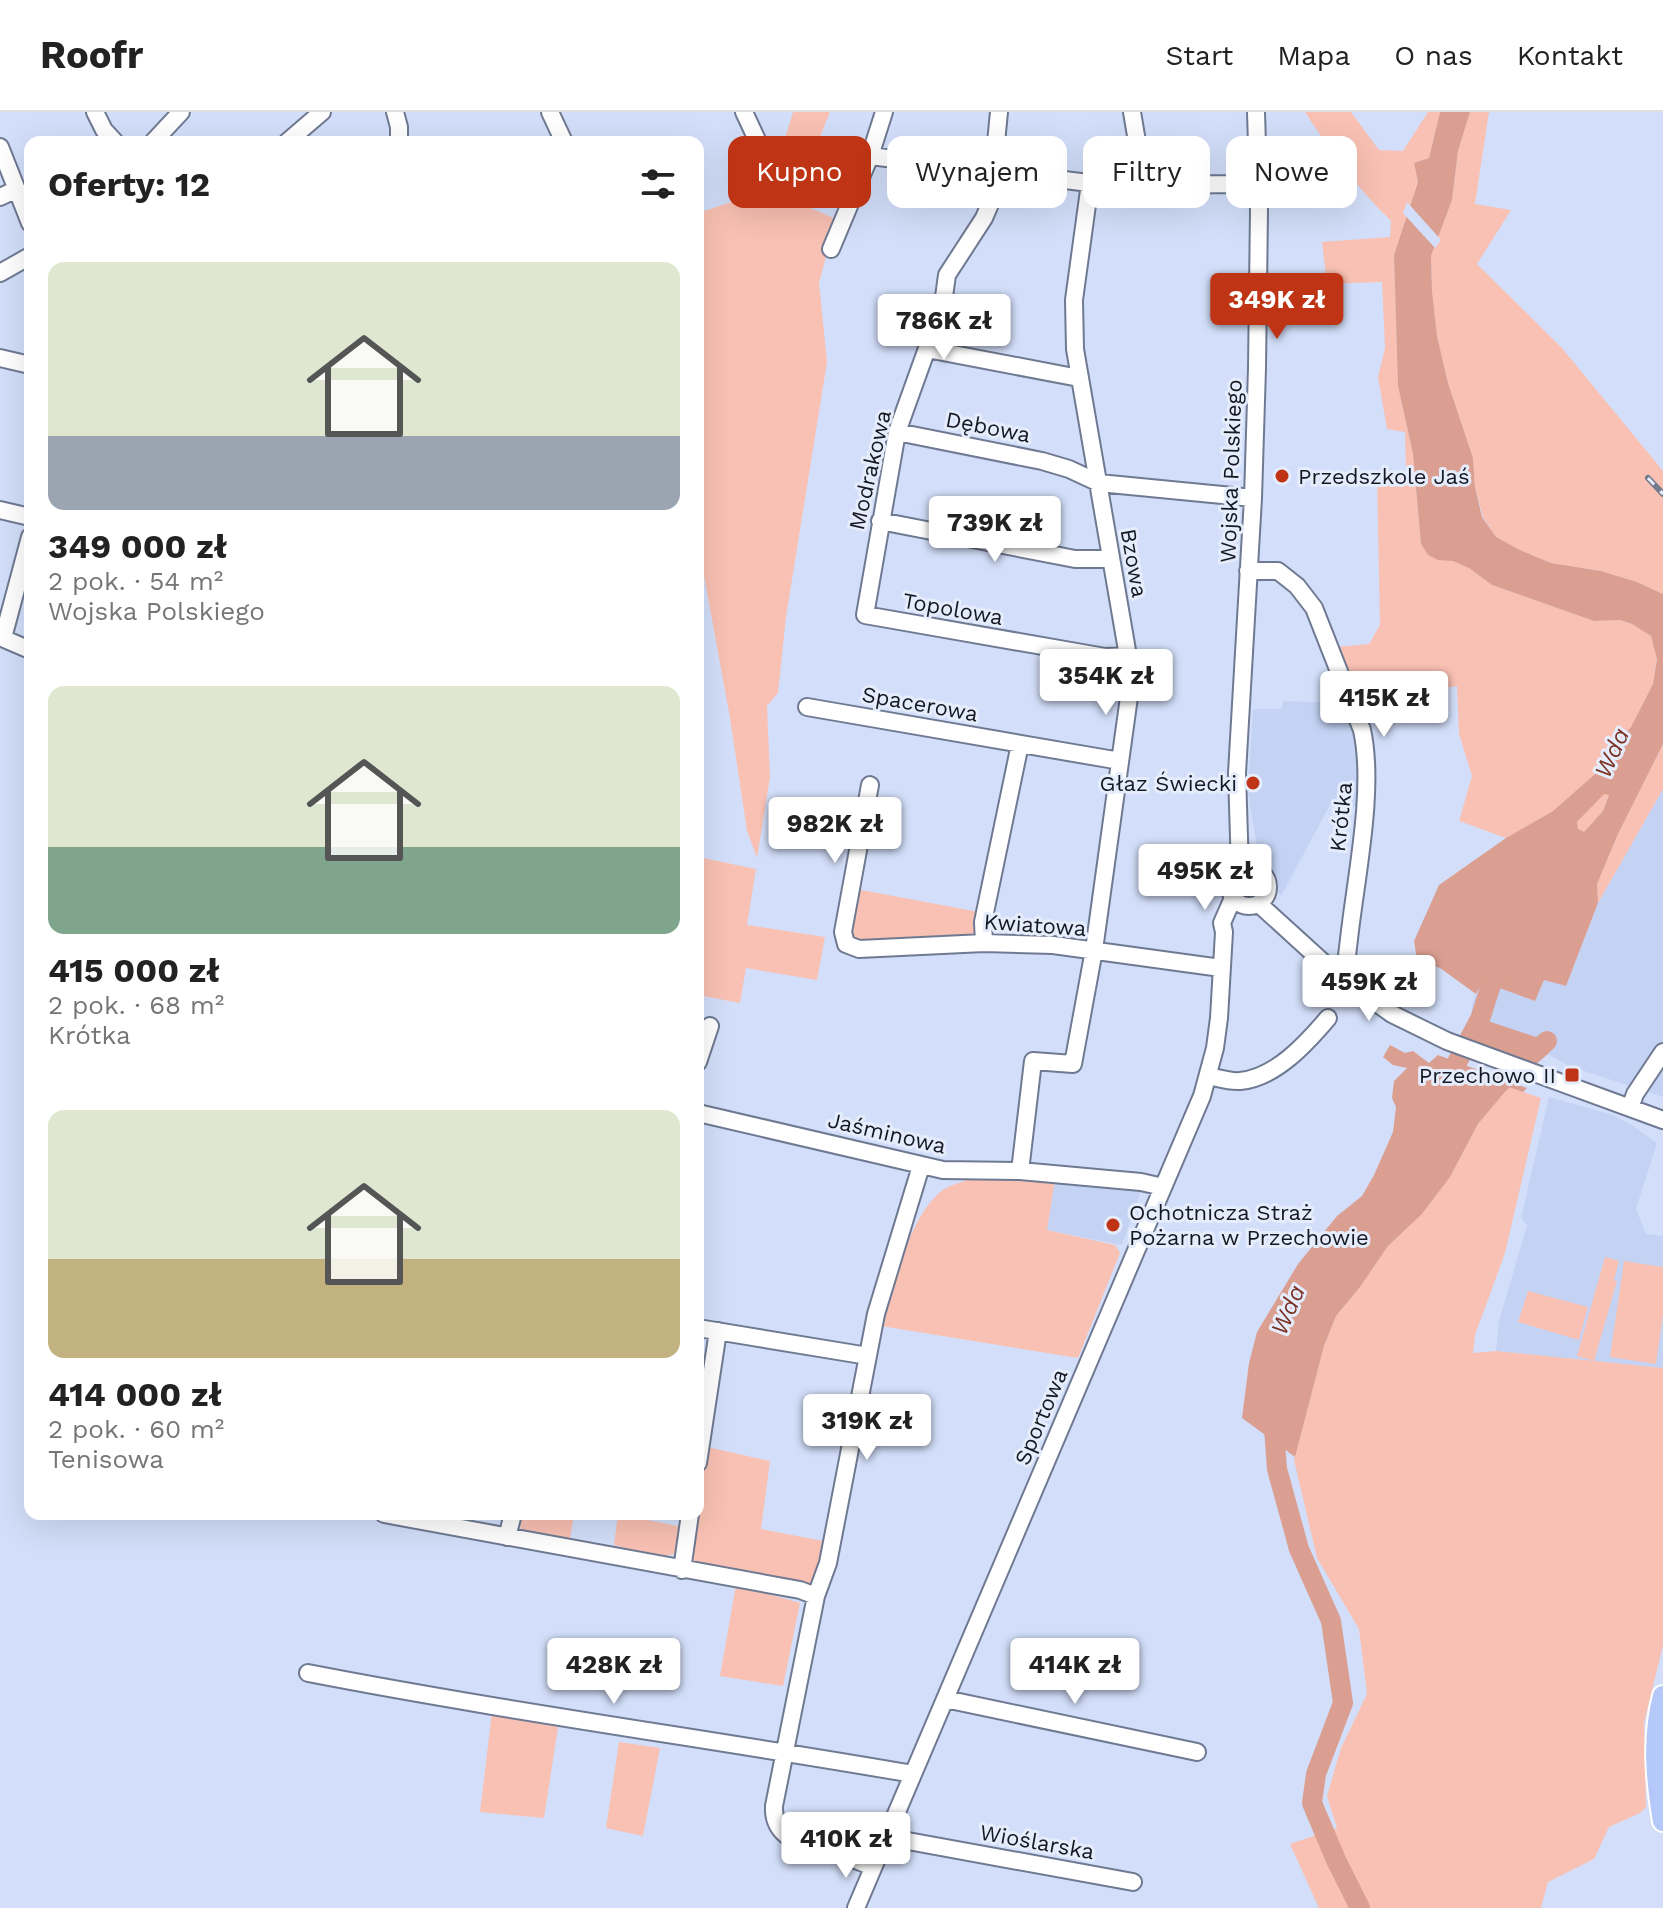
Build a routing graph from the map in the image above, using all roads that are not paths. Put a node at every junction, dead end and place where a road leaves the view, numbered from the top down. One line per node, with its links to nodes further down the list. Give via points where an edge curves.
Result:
1 (95, 112): 11 (street)
2 (181, 112): 12 (street)
3 (322, 112): 13 (street)
4 (395, 112): 14 (street)
5 (550, 112): 15 (street)
6 (744, 112): 16 (street)
7 (884, 112): 21 (street)
8 (999, 112): 17 (street, Modrakowa)
9 (1132, 112): 18 (street)
10 (1256, 112): 19 (street, Wojska Polskiego)
11 (110, 136)
12 (159, 136)
13 (294, 136)
14 (399, 136)
15 (561, 136)
16 (755, 136)
17 (997, 136)
18 (1136, 136)
19 (1257, 136)
20 (0, 147): 22 (street)
21 (871, 153)
22 (17, 189): 23 (street); 24 (street)
23 (0, 197)
24 (24, 207)
25 (848, 208): 29 (street)
26 (988, 208): 32 (street, Modrakowa, via 947,275)
27 (1087, 208): 35 (street, Bzowa, via 1074,300)
28 (1258, 208): 40 (street, Wojska Polskiego)
29 (831, 249)
30 (24, 259): 31 (street)
31 (0, 273)
32 (927, 349): 35 (street); 36 (street, Modrakowa)
33 (0, 358): 34 (street)
34 (24, 364)
35 (1079, 378): 37 (street, Bzowa)
36 (897, 432): 38 (street, Dębowa); 43 (street, Modrakowa)
37 (1092, 449): 38 (street); 39 (street, Bzowa)
38 (1069, 469): 39 (street, Dębowa)
39 (1099, 483): 40 (street, Dębowa); 45 (street, Bzowa)
40 (1253, 498): 46 (street, Wojska Polskiego)
41 (0, 510): 42 (street)
42 (24, 516)
43 (880, 521): 45 (street, via 1075,559); 47 (street, Modrakowa)
44 (24, 559): 48 (street)
45 (1111, 559): 50 (street, Bzowa)
46 (1248, 571): 55 (street, Wojska Polskiego, via 1237,773); 60 (street, Krótka, via 1278,571 1310,601 1362,730 1368,776 1346,964)
47 (865, 615): 50 (street, Topolowa, via 1105,657)
48 (2, 638): 49 (street)
49 (24, 647)
50 (1128, 656): 53 (street, Bzowa, via 1129,697)
51 (807, 707): 52 (street, Spacerowa)
52 (1020, 744): 53 (street, Spacerowa); 57 (street, via 983,922)
53 (1120, 761): 58 (street, Bzowa)
54 (870, 785): 57 (street, Kwiatowa, via 843,932 846,944 859,949)
55 (1246, 869): 56 (street, via 1230,883); 56 (street, Wojska Polskiego, via 1266,878)
56 (1250, 901): 59 (street, Sportowa, via 1224,932); 60 (street, via 1295,934)
57 (984, 943): 58 (street, Kwiatowa)
58 (1094, 950): 59 (street, Kwiatowa); 70 (street, Bzowa, via 1073,1064 1033,1061)
59 (1221, 968): 65 (street, Sportowa)
60 (1337, 975): 66 (street, via 1426,1031)
61 (1328, 1018): 65 (street, via 1293,1054 1258,1078 1236,1082)
62 (710, 1026): 63 (street)
63 (704, 1044)
64 (1663, 1052): 66 (street)
65 (1208, 1076): 71 (street, Sportowa)
66 (1630, 1108): 68 (street)
67 (704, 1114): 69 (street, Jaśminowa)
68 (1663, 1120)
69 (921, 1166): 70 (street, Jaśminowa); 74 (street)
70 (1020, 1171): 71 (street, Jaśminowa)
71 (1163, 1187): 84 (street, Sportowa)
72 (704, 1329): 73 (street)
73 (718, 1331): 74 (street); 75 (street)
74 (868, 1356): 81 (street, via 828,1563)
75 (704, 1423)
76 (416, 1520): 79 (street)
77 (511, 1520): 79 (street)
78 (689, 1520): 80 (street)
79 (507, 1537): 80 (street)
80 (682, 1570): 81 (street)
81 (816, 1596): 85 (street)
82 (308, 1673): 85 (street, via 487,1707)
83 (1663, 1696): 88 (main road, via 1656,1756)
84 (945, 1699): 86 (street); 87 (street, Sportowa)
85 (784, 1751): 87 (street); 90 (street, via 774,1815 782,1833 797,1843)
86 (1197, 1752)
87 (913, 1774): 89 (street, Sportowa)
88 (1663, 1821)
89 (886, 1837): 90 (street, Sportowa); 91 (street, Wioślarska)
90 (873, 1867): 92 (street, Sportowa)
91 (1133, 1882)
92 (856, 1908)

